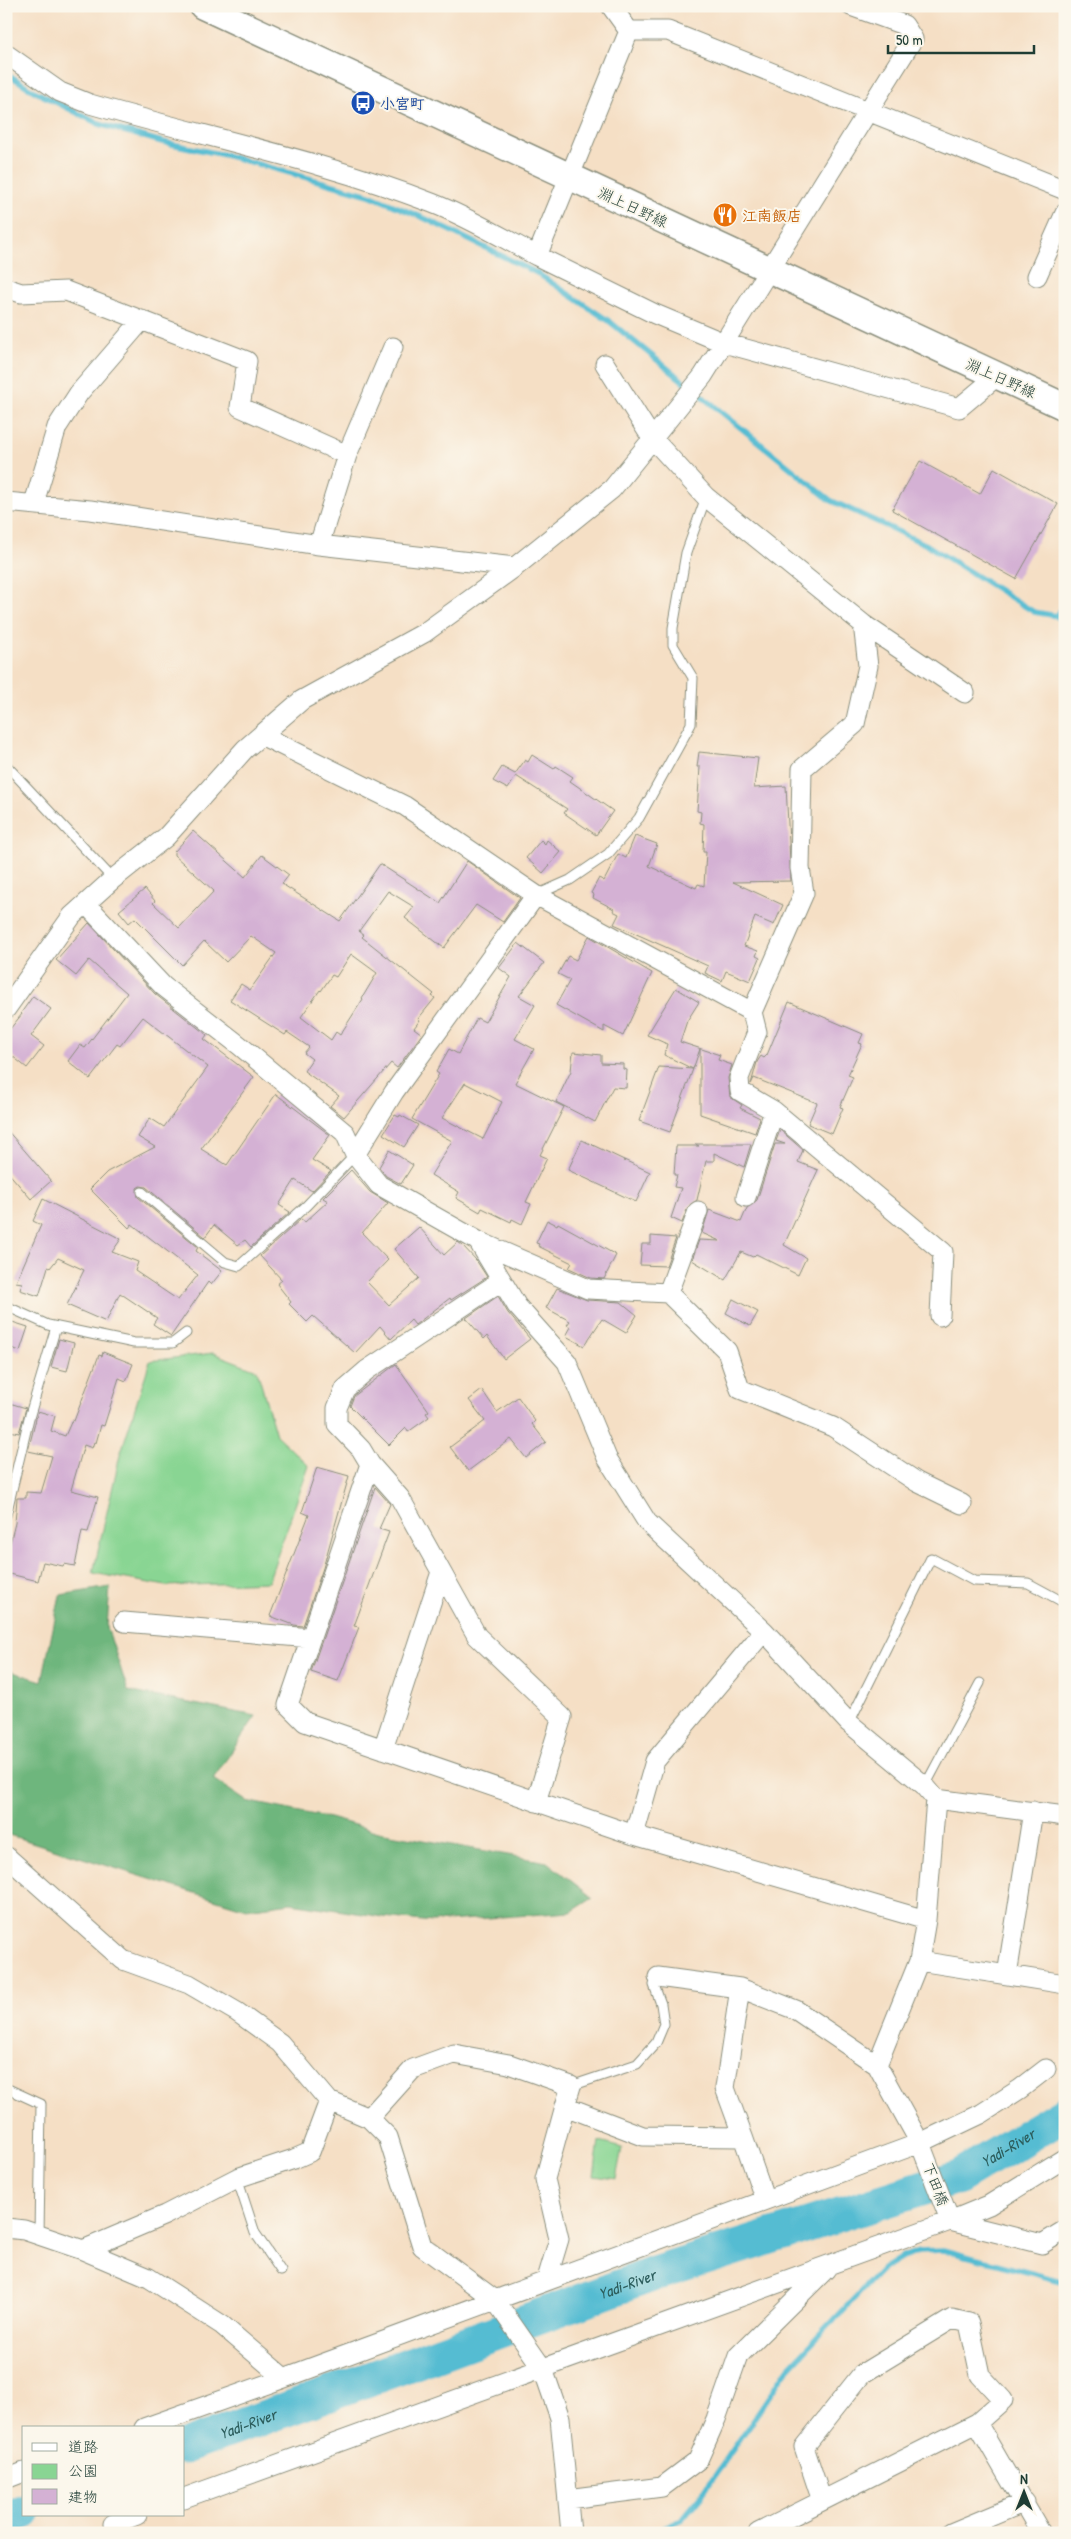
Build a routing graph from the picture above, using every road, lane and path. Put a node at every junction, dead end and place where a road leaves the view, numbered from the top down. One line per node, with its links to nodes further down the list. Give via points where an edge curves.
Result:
1 (203, 6): 7 (main road, 淵上日野線)
2 (612, 6): 4 (street)
3 (851, 6): 6 (street, via 904,25 913,40)
4 (629, 31): 6 (street, via 668,31); 7 (street)
5 (6, 54): 10 (street, via 60,92 90,104 305,161 392,188 435,204)
6 (869, 112): 8 (street); 11 (street)
7 (571, 178): 10 (street); 11 (main road, 淵上日野線)
8 (1065, 190)
9 (1065, 213): 12 (street)
10 (538, 256): 15 (street, via 655,314)
11 (770, 271): 15 (street); 18 (main road, 淵上日野線)
12 (1037, 276)
13 (6, 288): 14 (street, via 21,293 66,290)
14 (142, 320): 21 (street, via 247,361 240,407); 24 (street, via 79,393 57,427)
15 (724, 343): 18 (street, via 960,408); 20 (street, via 703,376)
16 (393, 348): 21 (street)
17 (605, 364): 20 (street)
18 (997, 376): 19 (main road, 淵上日野線)
19 (1065, 407)
20 (652, 437): 22 (street); 26 (street, via 612,489)
21 (347, 455): 25 (street)
22 (706, 497): 27 (street); 32 (lane, via 686,553 673,628 673,645 693,678 691,724 639,818 608,854 570,880)
23 (6, 502): 24 (street)
24 (34, 503): 25 (street)
25 (319, 545): 26 (street)
26 (515, 567): 29 (street, via 424,634 302,700)
27 (863, 624): 28 (street); 35 (street, via 868,666 855,724 802,769 800,868 804,893)
28 (965, 693)
29 (261, 735): 31 (street, via 166,837); 32 (street, via 405,806)
30 (6, 766): 31 (lane)
31 (113, 879): 33 (street)
32 (536, 894): 35 (street); 37 (street, via 476,982 394,1092)
33 (86, 904): 34 (street, via 72,916); 37 (street, via 163,986 345,1133)
34 (6, 1009)
35 (752, 1012): 36 (street, via 757,1032 739,1078 740,1091)
36 (774, 1111): 39 (street); 45 (street, via 943,1252)
37 (354, 1155): 38 (lane, via 306,1206 239,1266 225,1262); 41 (street, via 379,1185)
38 (142, 1192)
39 (746, 1197)
40 (698, 1211): 43 (street)
41 (478, 1241): 42 (street); 43 (street, via 588,1289)
42 (501, 1281): 48 (street, via 367,1370 345,1389 337,1408 337,1424 361,1449); 54 (street, via 517,1306 567,1362 607,1458 647,1522)
43 (668, 1293): 49 (street, via 727,1351 740,1389 832,1427 917,1482)
44 (6, 1306): 46 (lane)
45 (940, 1316)
46 (56, 1327): 47 (lane, via 134,1343 173,1343); 50 (lane, via 29,1418)
47 (186, 1333)
48 (370, 1464): 51 (street, via 400,1498); 55 (street)
49 (962, 1504)
50 (6, 1515)
51 (441, 1572): 58 (street); 60 (street, via 477,1636 562,1717)
52 (1065, 1603): 57 (lane, via 1028,1583 974,1581 931,1558)
53 (124, 1622): 55 (street)
54 (764, 1632): 57 (street); 63 (street, via 655,1761)
55 (311, 1638): 58 (street, via 288,1705 305,1722)
56 (980, 1683): 59 (lane)
57 (849, 1723): 59 (street)
58 (383, 1749): 60 (street)
59 (930, 1792): 61 (street); 65 (street)
60 (536, 1802): 63 (street)
61 (1033, 1811): 62 (street); 67 (street)
62 (1065, 1816)
63 (634, 1835): 65 (street)
64 (6, 1856): 75 (street, via 122,1960 189,1984 237,2012 280,2043)
65 (926, 1920): 66 (street)
66 (919, 1961): 67 (street); 71 (street)
67 (1007, 1975): 69 (street)
68 (658, 1977): 70 (street); 73 (lane, via 654,1985 664,2024 656,2043 638,2064)
69 (1065, 1984)
70 (740, 1988): 71 (street, via 796,2010); 78 (street, via 725,2088)
71 (877, 2065): 79 (street, 下田橋)
72 (1046, 2069): 79 (street, via 1020,2089)
73 (571, 2086): 76 (street); 77 (street, via 509,2064 454,2054 413,2069)
74 (6, 2088): 86 (lane, via 41,2104)
75 (330, 2101): 77 (street); 81 (street, via 310,2152)
76 (565, 2106): 78 (street, via 642,2136); 90 (street, via 545,2179 559,2239)
77 (369, 2118): 91 (street, via 388,2137 422,2246)
78 (743, 2137): 82 (street)
79 (922, 2149): 82 (street); 83 (street, 下田橋)
80 (1065, 2158): 83 (street, via 989,2205)
81 (237, 2178): 87 (street, via 165,2215); 89 (lane, via 255,2233)
82 (765, 2200): 90 (street)
83 (948, 2217): 85 (street, via 1042,2244); 88 (street)
84 (6, 2228): 86 (street)
85 (1065, 2230)
86 (39, 2236): 87 (street)
87 (84, 2250): 93 (street, via 149,2278 222,2325)
88 (832, 2262): 92 (street); 99 (street, via 738,2356 698,2460 662,2486)
89 (281, 2271)
90 (547, 2279): 91 (street)
91 (498, 2303): 92 (street); 93 (street)
92 (541, 2365): 98 (street); 99 (street, via 560,2418)
93 (284, 2378): 95 (street)
94 (977, 2423): 100 (street); 100 (street, via 1003,2400 980,2375 969,2323 952,2319 862,2374 804,2447); 101 (street)
95 (150, 2426)
96 (22, 2473): 97 (street)
97 (6, 2479)
98 (185, 2498)
99 (568, 2499): 104 (street)
100 (822, 2501): 105 (street)
101 (1025, 2502): 106 (street); 107 (street)
102 (134, 2516): 103 (street)
103 (112, 2523)
104 (571, 2531)
105 (758, 2533)
106 (951, 2533)
107 (1041, 2533)

